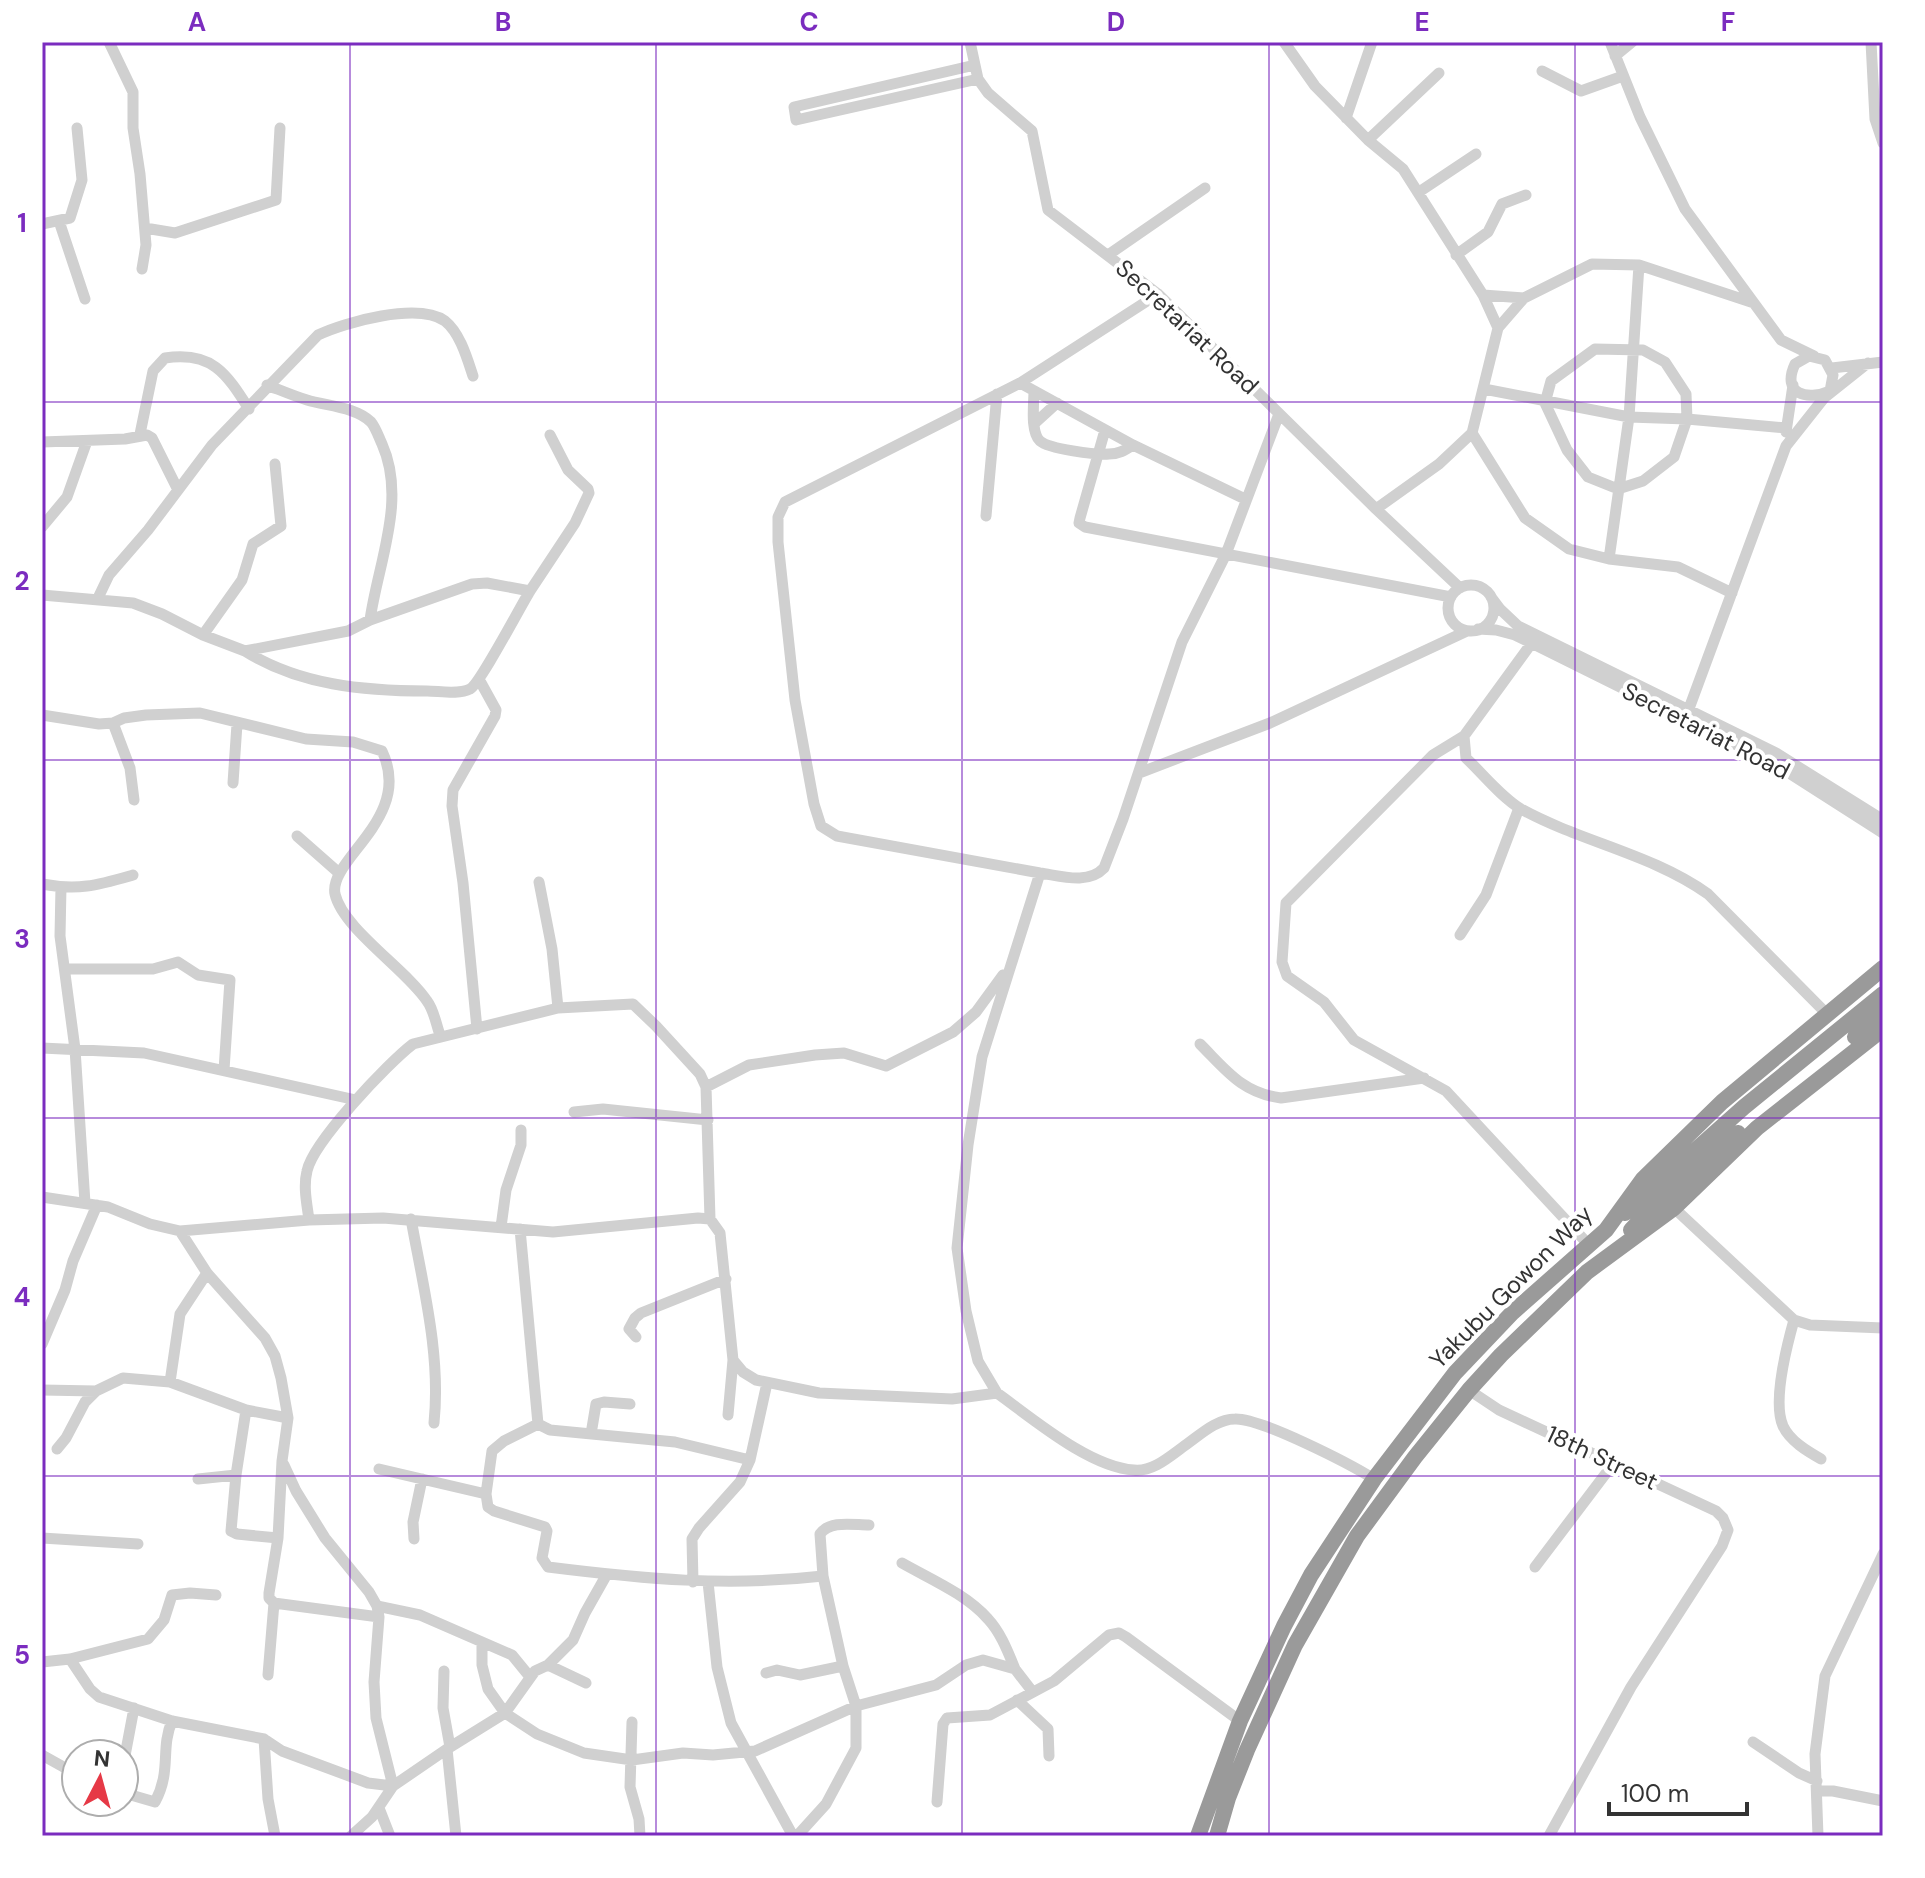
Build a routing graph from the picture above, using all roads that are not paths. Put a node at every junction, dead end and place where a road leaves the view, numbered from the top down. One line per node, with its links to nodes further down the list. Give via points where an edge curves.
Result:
1 (109, 42): 25 (street, via 133,92)
2 (970, 42): 9 (street)
3 (1284, 42): 14 (street)
4 (1372, 42): 14 (street)
5 (1610, 42): 8 (street)
6 (1632, 42): 8 (street)
7 (1871, 42): 18 (street, via 1875,119)
8 (1615, 56): 12 (street)
9 (975, 65): 13 (street); 13 (street, via 794,107 796,120)
10 (1542, 71): 12 (street, via 1581,91)
11 (1439, 73): 17 (street)
12 (1623, 76): 34 (street, via 1685,209)
13 (978, 79): 26 (street, Secretariat Road, via 1032,131 1048,210)
14 (1346, 118): 17 (street)
15 (77, 128): 23 (street, via 82,180 70,218)
16 (280, 128): 25 (street, via 276,200 175,233)
17 (1368, 140): 21 (street, via 1403,169)
18 (1883, 143)
19 (1476, 154): 21 (street)
20 (1205, 188): 26 (street)
21 (1419, 192): 27 (street)
22 (1526, 195): 27 (street, via 1502,204 1488,232)
23 (59, 221): 24 (street); 33 (street)
24 (42, 224)
25 (145, 228): 29 (street)
26 (1108, 255): 30 (street, Secretariat Road)
27 (1456, 255): 31 (street)
28 (1639, 265): 32 (street, via 1592,264); 34 (street); 37 (street)
29 (142, 269)
30 (1158, 294): 44 (street); 54 (street, Secretariat Road)
31 (1483, 295): 32 (street); 35 (street)
32 (1524, 298): 35 (street)
33 (85, 299)
34 (1754, 303): 36 (street)
35 (1498, 328): 47 (street)
36 (1781, 340): 38 (street); 41 (street)
37 (1632, 351): 52 (street, via 1595,349 1551,381); 55 (street); 56 (street, via 1643,350 1665,362 1686,394)
38 (1814, 356): 41 (street); 42 (street)
39 (1883, 362): 40 (street)
40 (1868, 363): 42 (street); 49 (street)
41 (1795, 364): 46 (street)
42 (1832, 368): 49 (street)
43 (473, 376): 45 (street, via 464,349 446,322 429,314 388,315 318,335)
44 (1020, 383): 48 (street); 50 (street)
45 (267, 385): 53 (street); 83 (street, via 356,413 371,423 387,455 391,517)
46 (1793, 385): 49 (street, via 1810,397); 58 (street)
47 (1484, 389): 52 (street); 60 (street)
48 (1034, 391): 51 (street); 57 (street)
49 (1830, 391): 66 (street)
50 (997, 394): 73 (street); 102 (street, via 785,502 778,517 778,542 795,700 821,826 837,836)
51 (1057, 403): 57 (street); 59 (street)
52 (1545, 403): 55 (street); 69 (street, via 1567,450 1588,477)
53 (249, 409): 61 (street, via 228,377 209,361 165,358 153,371); 70 (street, via 212,445)
54 (1279, 414): 71 (street); 72 (street, Secretariat Road)
55 (1629, 417): 56 (street); 69 (street)
56 (1687, 419): 58 (street); 69 (street, via 1674,457 1643,481)
57 (1035, 423): 67 (street, via 1039,440 1050,446)
58 (1786, 428): 66 (street)
59 (1105, 430): 65 (street); 67 (street)
60 (1472, 433): 72 (street); 76 (street, via 1525,518 1569,549)
61 (140, 434): 63 (street); 70 (street, via 152,438)
62 (550, 435): 77 (street, via 568,470 589,493)
63 (87, 441): 64 (street); 74 (street, via 67,497)
64 (42, 442)
65 (1133, 445): 67 (street, via 1112,455); 71 (street)
66 (1786, 446): 79 (street)
67 (1098, 453): 75 (street, via 1079,523)
68 (275, 464): 85 (street, via 281,526 253,544 242,580)
69 (1618, 489): 76 (street)
70 (178, 490): 82 (street, via 109,575)
71 (1245, 499): 75 (street)
72 (1376, 509): 78 (street, Secretariat Road)
73 (986, 516)
74 (42, 527)
75 (1226, 554): 78 (street); 94 (street, via 1182,642)
76 (1609, 559): 79 (street, via 1678,567)
77 (530, 591): 83 (street, via 472,584); 88 (street)
78 (1455, 592): 81 (street, via 1467,585); 84 (street, via 1447,607 1450,618)
79 (1732, 593): 89 (street)
80 (42, 595): 82 (street)
81 (1491, 597): 84 (street, via 1490,621); 89 (street, Secretariat Road, via 1518,626)
82 (98, 598): 85 (street, via 133,603)
83 (370, 620): 87 (street, via 328,636)
84 (1472, 630): 86 (street, Secretariat Road, via 1506,632); 94 (street, via 1270,723)
85 (203, 635): 87 (street)
86 (1531, 644): 89 (street, Secretariat Road); 93 (street)
87 (245, 651): 88 (street, via 268,665 361,689 463,691)
88 (480, 681): 115 (street, via 495,716 453,790 452,806)
89 (1687, 714): 98 (street, Secretariat Road, via 1776,753); 99 (street, Secretariat Road)
90 (42, 715): 91 (street)
91 (113, 723): 92 (street, via 146,715 200,713); 96 (street, via 130,768)
92 (237, 724): 95 (street); 101 (street, via 382,751 390,786 387,800 369,835)
93 (1464, 736): 97 (street, via 1466,758); 123 (street, via 1433,755 1284,909 1282,962 1287,976 1324,1002 1354,1040)
94 (1139, 773): 102 (street, via 1104,868 1089,878)
95 (233, 783)
96 (134, 800)
97 (1519, 808): 107 (street, via 1486,895); 114 (street, via 1689,881)
98 (1883, 820)
99 (1883, 833)
100 (297, 836): 101 (street)
101 (339, 873): 117 (street, via 336,899 424,996)
102 (1040, 873): 108 (street)
103 (133, 875): 106 (street, via 90,888)
104 (539, 882): 112 (street)
105 (42, 884): 106 (street)
106 (61, 887): 110 (street)
107 (1460, 935)
108 (1009, 967): 124 (street, via 976,1012 953,1032 886,1066 844,1053 815,1055 749,1065); 154 (street, via 982,1057 957,1248 978,1361)
109 (1883, 968): 114 (highway, Yakubu Gowon Way)
110 (66, 969): 121 (street); 122 (street, via 141,970 178,962 198,975 230,980)
111 (1883, 994): 138 (highway, via 1744,1107)
112 (558, 1008): 115 (street); 124 (street, via 633,1004 689,1060)
113 (1883, 1014): 141 (highway, via 1732,1137)
114 (1828, 1015): 138 (highway, Yakubu Gowon Way, via 1722,1102 1643,1179)
115 (477, 1029): 117 (street)
116 (1883, 1029): 129 (highway, Yakubu Gowon Way, via 1778,1110)
117 (440, 1035): 125 (street, via 401,1053)
118 (1883, 1040): 129 (highway)
119 (1200, 1044): 123 (street, via 1238,1082 1261,1096 1281,1098)
120 (42, 1048): 121 (street)
121 (75, 1049): 122 (street, via 144,1053); 131 (street)
122 (224, 1070): 125 (street)
123 (1425, 1078): 140 (street, via 1446,1091)
124 (706, 1087): 127 (street)
125 (356, 1100): 135 (street, via 317,1148 307,1169)
126 (574, 1112): 127 (street, via 603,1109)
127 (708, 1120): 134 (street)
128 (521, 1130): 136 (street)
129 (1711, 1173): 132 (highway, Yakubu Gowon Way)
130 (42, 1197): 131 (street)
131 (91, 1204): 139 (street); 147 (street)
132 (1674, 1208): 141 (highway, Yakubu Gowon Way); 144 (street)
133 (411, 1219): 135 (street); 136 (street); 159 (street, via 435,1359)
134 (710, 1219): 137 (street, via 564,1232); 143 (street, via 720,1233)
135 (309, 1220): 139 (street)
136 (501, 1227): 137 (street)
137 (520, 1229): 160 (street)
138 (1606, 1230): 140 (highway, Yakubu Gowon Way)
139 (180, 1231): 142 (street)
140 (1588, 1244): 171 (highway, Yakubu Gowon Way, via 1455,1373)
141 (1611, 1252): 152 (highway, Yakubu Gowon Way)
142 (207, 1273): 149 (street, via 180,1314); 158 (street, via 275,1356)
143 (726, 1279): 146 (street, via 641,1313 629,1329); 148 (street)
144 (1794, 1320): 145 (street); 163 (street, via 1780,1414 1791,1437)
145 (1883, 1328)
146 (636, 1337)
147 (42, 1344)
148 (733, 1360): 150 (street, via 743,1372); 157 (street)
149 (170, 1382): 153 (street, via 123,1378); 156 (street)
150 (767, 1383): 154 (street, via 819,1393 952,1399); 164 (street)
151 (42, 1390): 153 (street)
152 (1469, 1390): 166 (street, 18th Street, via 1499,1410); 229 (highway, Yakubu Gowon Way, via 1371,1515 1295,1645 1247,1750)
153 (96, 1391): 162 (street)
154 (997, 1393): 171 (street, via 1068,1444 1122,1468 1137,1471 1156,1465 1206,1430 1236,1419 1322,1451)
155 (630, 1404): 161 (street, via 596,1404)
156 (246, 1410): 158 (street); 168 (street)
157 (728, 1415)
158 (288, 1418): 165 (street)
159 (434, 1423)
160 (538, 1424): 161 (street); 172 (street, via 492,1451)
161 (591, 1434): 164 (street, via 675,1442)
162 (57, 1449)
163 (1821, 1459)
164 (750, 1460): 183 (street, via 740,1482 692,1539)
165 (282, 1461): 175 (street); 187 (street, via 325,1538 362,1582)
166 (1613, 1464): 180 (street); 230 (street, 18th Street, via 1716,1511 1728,1530 1631,1687)
167 (379, 1469): 170 (street)
168 (236, 1475): 169 (street); 175 (street, via 231,1531)
169 (198, 1479)
170 (422, 1479): 172 (street); 176 (street)
171 (1374, 1479): 205 (highway, Yakubu Gowon Way, via 1311,1575)
172 (486, 1494): 181 (street, via 494,1511 545,1527 542,1558 548,1567)
173 (869, 1525): 182 (street, via 823,1529)
174 (42, 1538): 177 (street)
175 (278, 1538): 186 (street, via 269,1593)
176 (414, 1539)
177 (138, 1544)
178 (1883, 1554): 217 (street, via 1825,1676 1815,1754)
179 (902, 1563): 193 (street, via 988,1618)
180 (1535, 1567)
181 (607, 1574): 183 (street); 191 (street, via 573,1640)
182 (823, 1576): 184 (street); 192 (street)
183 (693, 1582): 184 (street)
184 (708, 1582): 211 (street, via 718,1675)
185 (216, 1595): 189 (street, via 172,1595 164,1620 148,1639)
186 (274, 1603): 187 (street); 196 (street)
187 (378, 1612): 188 (street, via 420,1615); 216 (street, via 376,1718)
188 (482, 1642): 197 (street, via 512,1655); 203 (street, via 488,1689)
189 (70, 1659): 190 (street); 202 (street, via 99,1697)
190 (42, 1662)
191 (548, 1665): 197 (street); 198 (street)
192 (843, 1666): 195 (street, via 800,1675); 201 (street)
193 (1015, 1669): 199 (street); 201 (street, via 983,1660 936,1685)
194 (444, 1671): 210 (street)
195 (766, 1673)
196 (268, 1675)
197 (530, 1677): 203 (street)
198 (586, 1683)
199 (1032, 1691): 200 (street); 205 (street, via 1119,1633)
200 (1017, 1700): 213 (street, via 1048,1729); 220 (street, via 990,1715 947,1718)
201 (856, 1706): 211 (street); 227 (street, via 856,1748 826,1804)
202 (134, 1708): 204 (street); 207 (street)
203 (505, 1713): 210 (street); 214 (street, via 537,1734 584,1753)
204 (172, 1721): 208 (street); 218 (street, via 166,1777 155,1802)
205 (1240, 1721): 228 (highway, Yakubu Gowon Way)
206 (632, 1722): 214 (street)
207 (128, 1738)
208 (264, 1739): 216 (street, via 310,1762 368,1783); 222 (street)
209 (1753, 1742): 217 (street)
210 (448, 1748): 216 (street); 225 (street)
211 (746, 1753): 214 (street); 227 (street)
212 (42, 1755): 215 (street)
213 (1049, 1756)
214 (632, 1760): 226 (street, via 630,1787)
215 (60, 1765)
216 (393, 1786): 221 (street)
217 (1817, 1786): 219 (street); 231 (street)
218 (140, 1798)
219 (1883, 1801)
220 (937, 1802)
221 (379, 1808): 223 (street); 224 (street)
222 (275, 1836)
223 (351, 1836)
224 (390, 1836)
225 (456, 1836)
226 (640, 1836)
227 (795, 1836)
228 (1198, 1836)
229 (1217, 1836)
230 (1549, 1836)
231 (1818, 1836)

